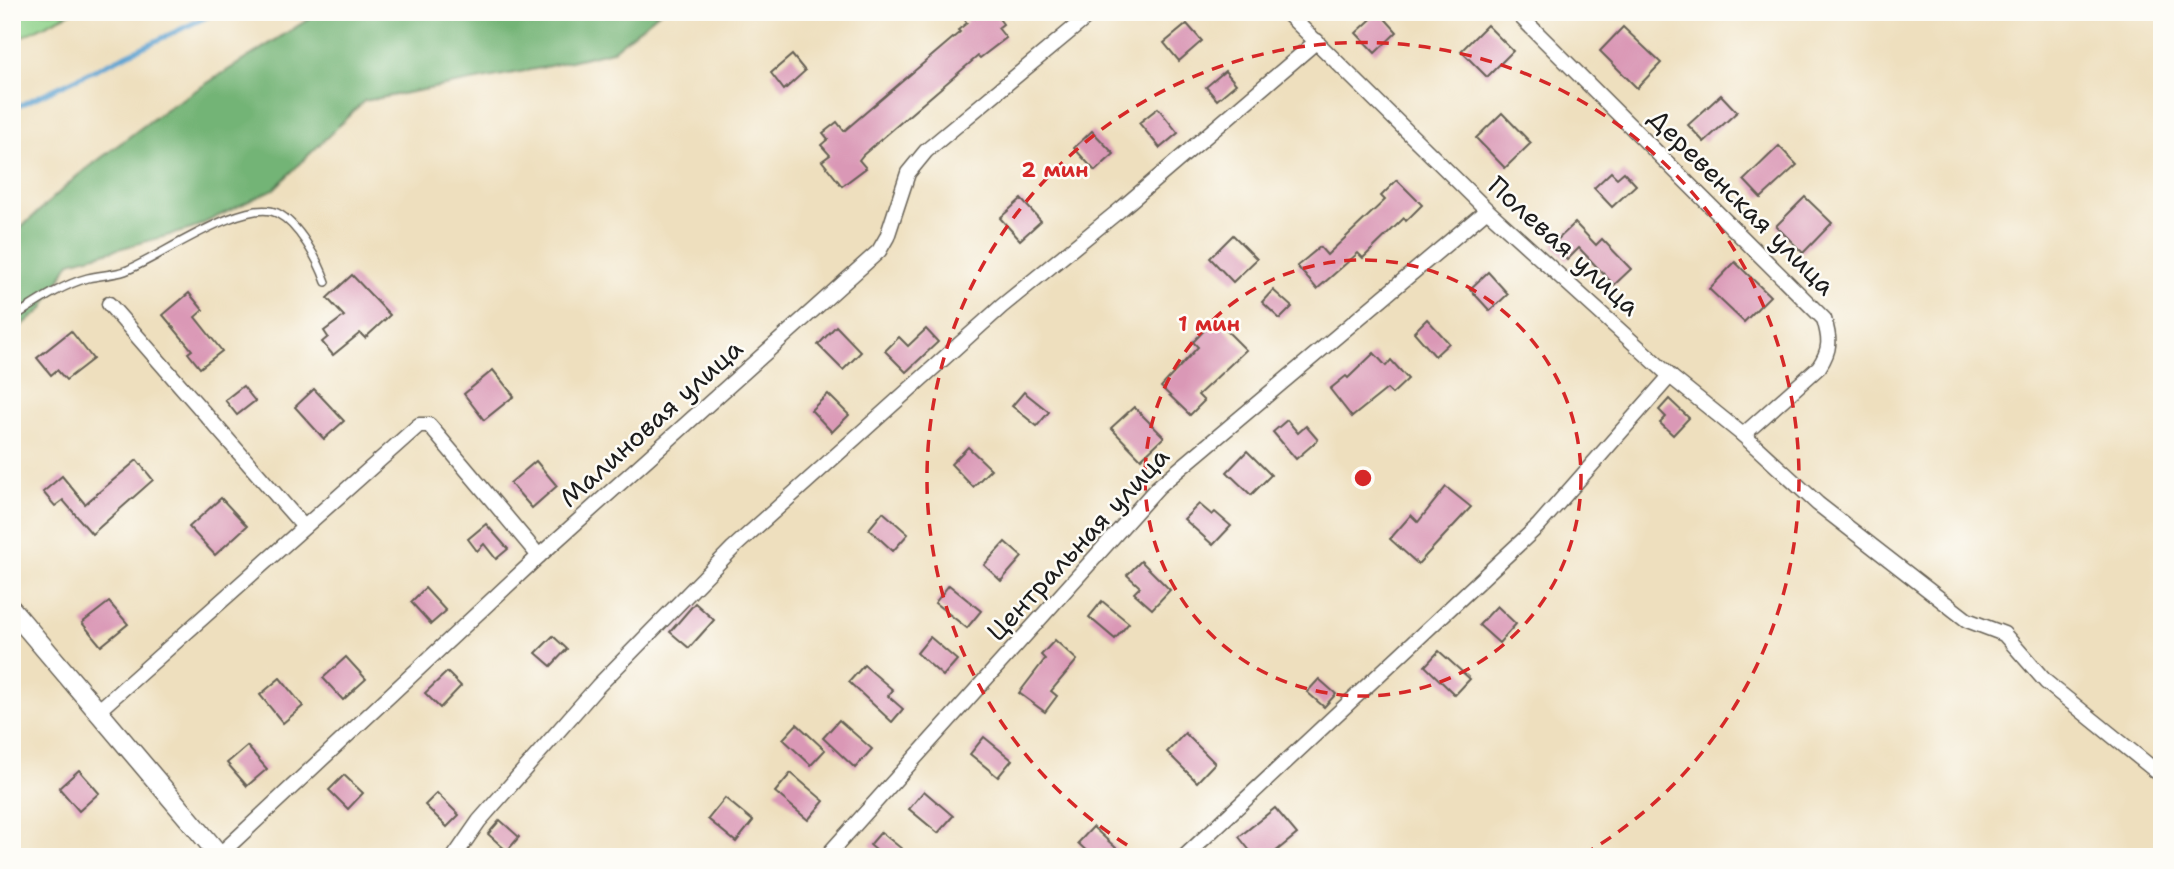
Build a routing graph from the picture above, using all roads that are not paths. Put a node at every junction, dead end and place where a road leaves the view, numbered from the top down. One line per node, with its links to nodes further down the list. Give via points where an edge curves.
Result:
1 (1093, 12): 12 (street, Малиновая улица, via 926,151 908,173 879,251)
2 (1286, 12): 4 (street, Полевая улица)
3 (1516, 12): 10 (street, Деревенская улица, via 1824,319 1830,340 1819,367)
4 (1317, 41): 5 (street, Полевая улица); 17 (street, via 1002,306 733,548 598,686 479,821)
5 (1487, 210): 9 (street, Полевая улица); 18 (street, Центральная улица, via 1158,488)
6 (327, 282): 8 (lane, via 316,257 295,229 277,213 255,209 206,228 123,272 62,289)
7 (109, 304): 11 (street)
8 (12, 318)
9 (1670, 376): 10 (street, Полевая улица); 19 (street, via 1538,526)
10 (1743, 435): 15 (street, Полевая улица, via 1818,504 1967,620 2004,634 2046,682)
11 (304, 527): 12 (street, via 419,425 429,425); 14 (street)
12 (539, 556): 16 (street, Малиновая улица)
13 (12, 610): 14 (street)
14 (99, 711): 16 (street)
15 (2162, 776)
16 (219, 856)
17 (454, 857)
18 (826, 857)
19 (1184, 857)

